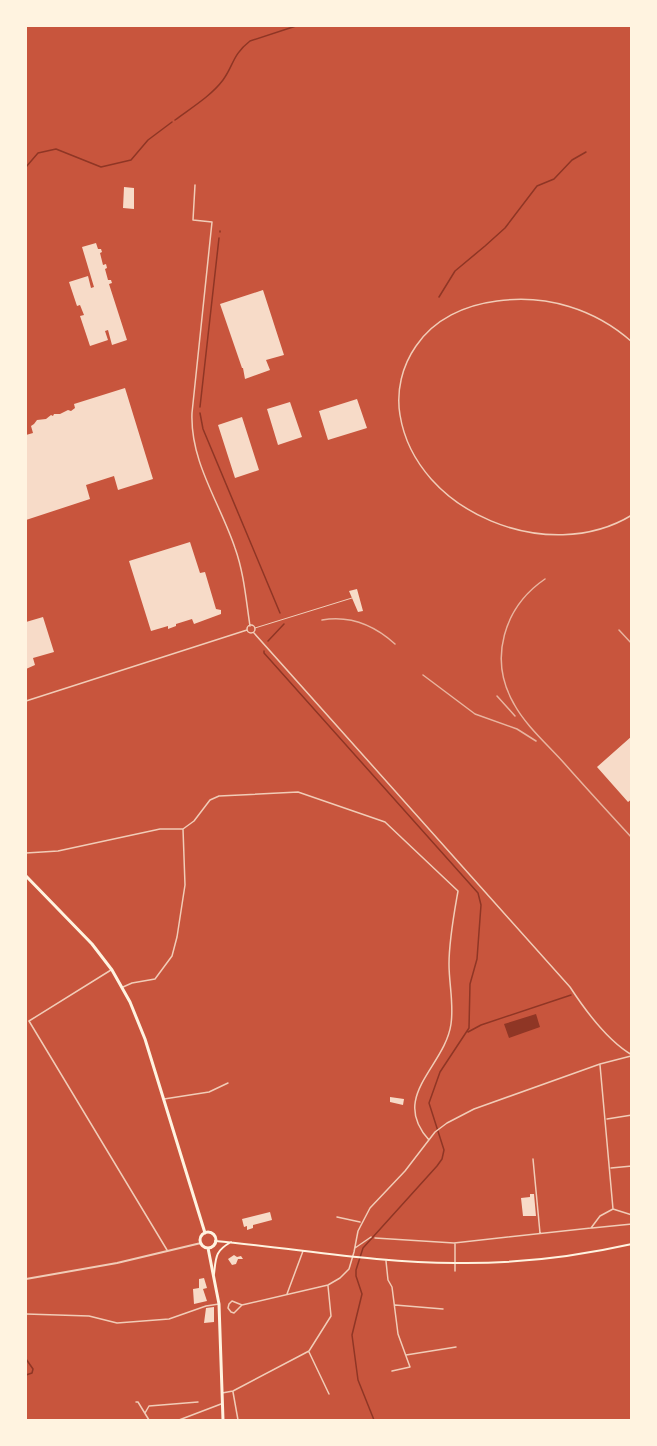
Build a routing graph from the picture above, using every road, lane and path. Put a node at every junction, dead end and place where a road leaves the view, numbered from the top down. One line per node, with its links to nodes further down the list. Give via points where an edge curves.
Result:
1 (195, 185): 3 (street, via 193,220 212,222)
2 (203, 282): 3 (street)
3 (205, 286): 7 (street, via 192,413 194,441 239,560)
4 (632, 342): 5 (street, via 600,320 565,305 526,299 481,303 450,315 421,339 403,371 399,411 417,460 442,489 484,518 521,531 557,535 593,531)
5 (632, 515)
6 (352, 598): 8 (lane)
7 (250, 626): 8 (street); 9 (street)
8 (255, 628): 10 (street)
9 (247, 630): 10 (street); 11 (street)
10 (254, 633): 17 (street, via 570,987 590,1016)
11 (26, 701)
12 (183, 829): 13 (street, via 160,829 58,851); 16 (street, via 185,885 172,956 155,979); 23 (street, via 216,796 305,793 385,822 456,889 449,954 451,1024 441,1052 417,1092 414,1107 418,1126)
13 (26, 853)
14 (26, 876): 15 (main road)
15 (112, 970): 16 (main road); 45 (street, via 29,1021)
16 (123, 987): 20 (main road, via 141,1026)
17 (632, 1055): 18 (street)
18 (600, 1064): 22 (street); 23 (street, via 474,1109 435,1132)
19 (228, 1083): 20 (street, via 209,1092)
20 (164, 1100): 33 (main road)
21 (632, 1116): 22 (street)
22 (606, 1119): 26 (street)
23 (429, 1140): 30 (street)
24 (534, 1159): 34 (street)
25 (632, 1166): 26 (street)
26 (610, 1168): 27 (street)
27 (614, 1209): 28 (street); 32 (street, via 600,1216)
28 (632, 1215)
29 (337, 1217): 30 (street)
30 (361, 1222): 43 (street)
31 (632, 1224): 32 (street)
32 (591, 1228): 34 (street)
33 (205, 1233): 37 (main road, via 213,1234); 39 (main road)
34 (540, 1234): 40 (street)
35 (371, 1237): 43 (street)
36 (375, 1238): 40 (street)
37 (215, 1241): 38 (main road); 42 (main road)
38 (231, 1242): 44 (main road); 49 (main road, via 219,1251)
39 (201, 1243): 42 (main road); 45 (street)
40 (454, 1243): 47 (street)
41 (632, 1245): 47 (main road, via 520,1261)
42 (208, 1248): 49 (main road)
43 (355, 1248): 51 (street, via 347,1272)
44 (304, 1250): 46 (main road); 52 (street)
45 (168, 1251): 50 (street)
46 (386, 1260): 47 (main road); 55 (street)
47 (455, 1263): 48 (street)
48 (455, 1271)
49 (214, 1274): 53 (main road)
50 (26, 1279)
51 (328, 1285): 52 (street); 59 (street, via 331,1316)
52 (287, 1295): 54 (street)
53 (219, 1304): 57 (street, via 169,1319 117,1323 89,1316); 63 (main road)
54 (242, 1305): 54 (street, via 234,1301 228,1308 234,1313)
55 (394, 1305): 56 (street); 60 (street)
56 (443, 1309)
57 (26, 1314)
58 (456, 1347): 60 (street)
59 (309, 1351): 62 (street); 64 (street)
60 (406, 1355): 61 (street, via 410,1367)
61 (392, 1371)
62 (233, 1391): 63 (street); 72 (street)
63 (221, 1393): 67 (main road)
64 (329, 1394)
65 (136, 1402): 68 (street)
66 (198, 1402): 68 (street, via 149,1406)
67 (222, 1404): 70 (street); 71 (main road)
68 (145, 1413): 69 (street)
69 (149, 1420)
70 (179, 1420)
71 (222, 1420)
72 (238, 1420)

